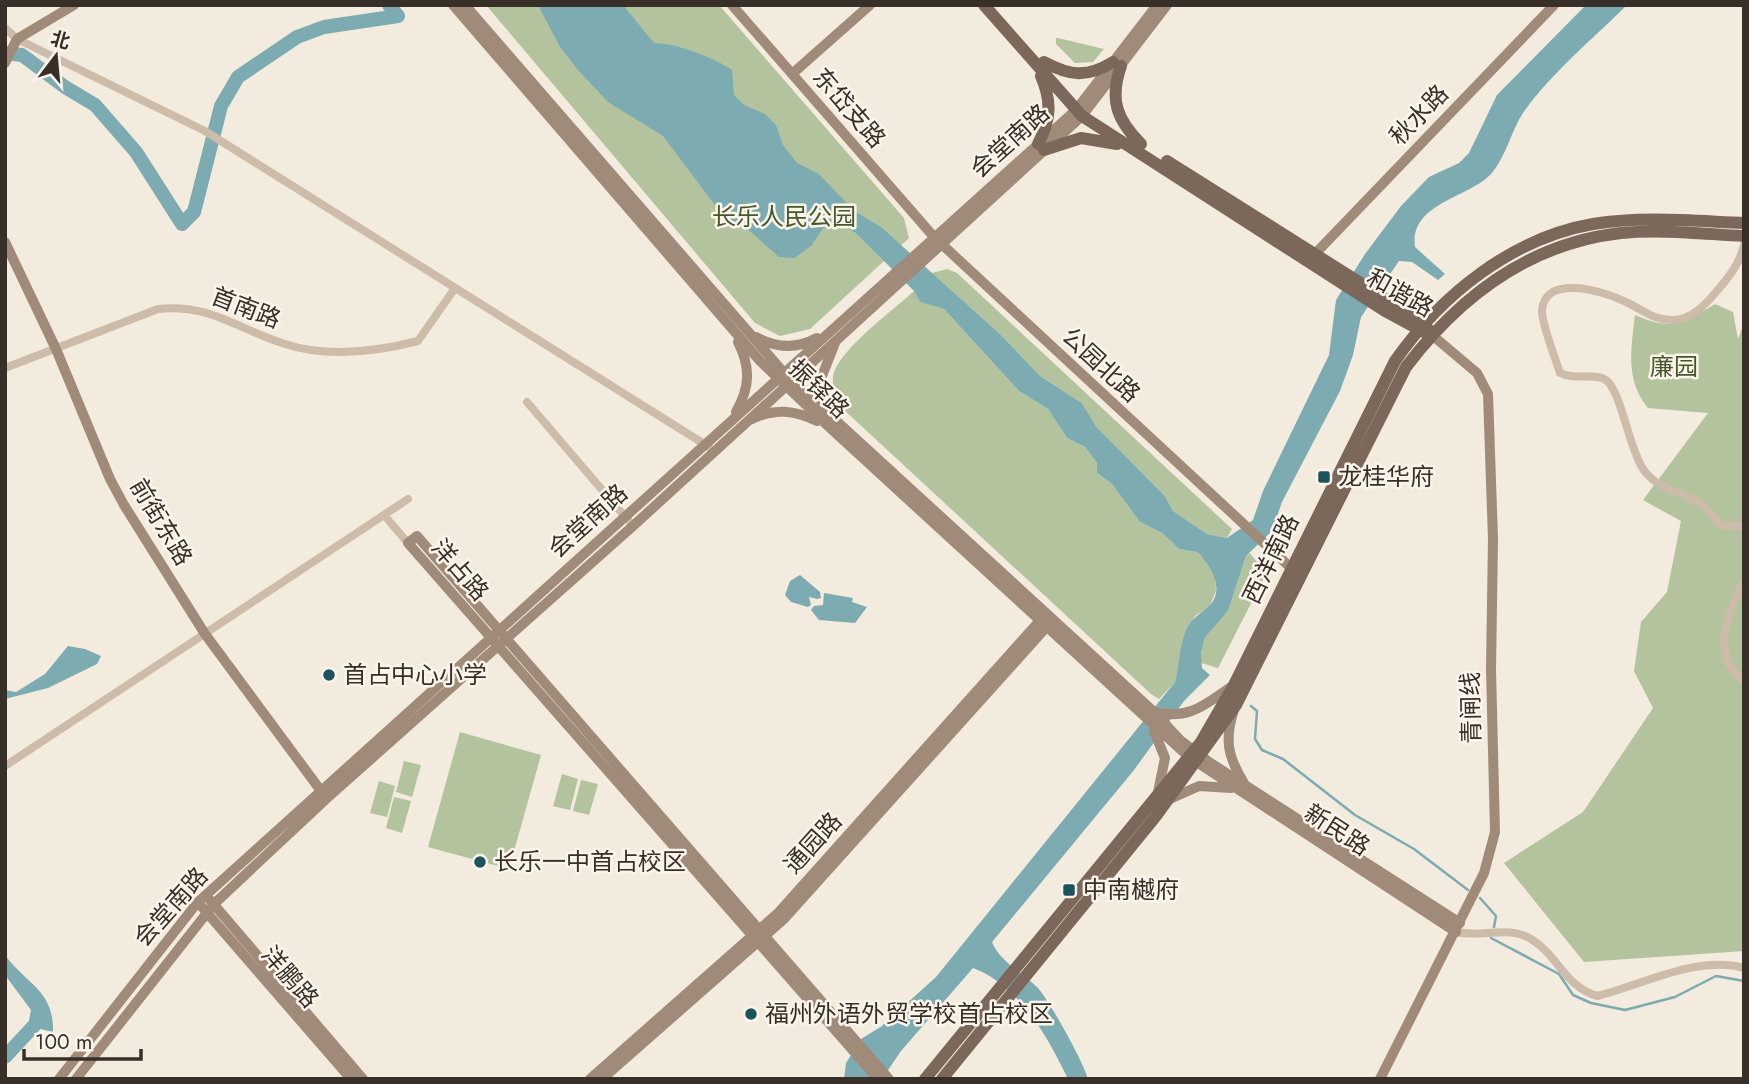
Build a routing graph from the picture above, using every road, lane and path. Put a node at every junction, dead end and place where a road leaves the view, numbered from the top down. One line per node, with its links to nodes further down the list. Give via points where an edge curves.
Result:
1 (74, 5): 12 (main road)
2 (453, 5): 29 (main road, 振铎路)
3 (465, 5): 28 (main road, 振铎路)
4 (732, 5): 16 (main road, 东岱支路)
5 (870, 5): 16 (main road)
6 (984, 5): 14 (main road, 和谐路)
7 (995, 5): 14 (main road, 和谐路)
8 (1157, 5): 15 (main road, 会堂南路)
9 (1167, 5): 15 (main road, 会堂南路)
10 (1554, 5): 25 (main road, 秋水路)
11 (5, 28): 12 (street)
12 (16, 42): 13 (main road); 27 (street, via 205,131)
13 (5, 63)
14 (1040, 64): 15 (main road, via 1075,75); 17 (main road, 和谐路); 18 (main road, via 1050,106)
15 (1117, 64): 17 (main road, 会堂南路); 19 (main road, via 1115,106)
16 (792, 74): 22 (main road, 东岱支路)
17 (1082, 110): 18 (main road, 会堂南路); 19 (main road, 和谐路)
18 (1041, 147): 19 (main road, via 1092,138); 22 (main road, 会堂南路)
19 (1140, 149): 25 (main road, 和谐路); 26 (main road, 和谐路)
20 (1744, 223): 30 (main road, 西洋南路, via 1620,221 1559,233 1476,276)
21 (1744, 236): 32 (main road, 西洋南路, via 1622,233 1554,249 1492,281)
22 (937, 240): 31 (main road, 会堂南路); 46 (main road, 公园北路)
23 (5, 242): 33 (main road, 前街东路)
24 (1744, 245): 44 (street, via 1724,284 1691,316 1660,320 1613,296 1565,287 1544,299 1542,314 1560,373 1571,379 1595,376 1615,389 1634,450 1651,478 1701,505 1721,525)
25 (1314, 255): 26 (main road, 和谐路)
26 (1345, 280): 30 (main road, 和谐路)
27 (454, 288): 33 (street, 首南路, via 418,341 381,350 345,353 289,346 207,311 181,306 158,309); 39 (street)
28 (742, 324): 31 (main road, via 763,341 783,346 806,343); 35 (main road, 振铎路)
29 (730, 327): 35 (main road, 振铎路); 37 (main road, via 749,374)
30 (1420, 327): 32 (main road, 和谐路); 46 (main road, 西洋南路, via 1395,361)
31 (838, 330): 35 (main road, 会堂南路); 38 (main road, via 820,382)
32 (1432, 335): 53 (main road, 西洋南路, via 1406,367); 61 (main road, 青闸线, via 1485,383 1490,423 1495,832 1484,873)
33 (56, 349): 34 (street, 首南路); 49 (main road, 前街东路, via 110,479)
34 (5, 368)
35 (784, 379): 37 (main road, 会堂南路); 38 (main road, 振铎路)
36 (527, 402): 42 (street)
37 (737, 423): 38 (main road, via 786,411); 39 (main road, 会堂南路)
38 (832, 424): 48 (main road, 振铎路)
39 (710, 448): 42 (main road, 会堂南路); 43 (main road, 会堂南路)
40 (408, 499): 41 (street)
41 (384, 515): 45 (street); 49 (street)
42 (625, 516): 43 (street); 50 (main road, 会堂南路)
43 (633, 526): 50 (main road, 会堂南路)
44 (1744, 526)
45 (408, 543): 50 (main road, 洋占路)
46 (1290, 567): 52 (main road, 西洋南路)
47 (1744, 580): 51 (street, via 1723,628 1726,655 1735,675)
48 (1046, 621): 54 (main road, 振铎路); 62 (main road, 通园路)
49 (205, 634): 56 (street); 58 (main road, 前街东路)
50 (498, 637): 58 (main road, 会堂南路); 62 (main road, 洋占路)
51 (1744, 681)
52 (1234, 685): 54 (main road, via 1193,713); 55 (main road, 西洋南路)
53 (1236, 705): 55 (main road, 西洋南路); 57 (main road, via 1227,744)
54 (1150, 716): 55 (main road, 振铎路); 59 (main road, via 1164,751)
55 (1195, 757): 57 (main road, 新民路); 59 (main road, 西洋南路)
56 (5, 766)
57 (1241, 787): 59 (main road, via 1206,785); 61 (main road, 新民路)
58 (323, 794): 60 (main road, 会堂南路)
59 (1163, 798): 64 (main road, 西洋南路)
60 (206, 904): 66 (main road, 会堂南路); 67 (main road, 会堂南路); 68 (main road, 洋鹏路); 69 (main road)
61 (1458, 928): 63 (street, via 1472,936 1510,932 1531,938 1581,992 1597,996 1702,966); 76 (main road, 青闸线)
62 (760, 935): 65 (main road, 洋占路); 70 (main road, 通园路); 71 (main road, 通园路)
63 (1744, 968)
64 (1006, 991): 74 (main road, 西洋南路); 75 (main road, 西洋南路)
65 (852, 1042): 72 (main road, 洋占路); 73 (main road, 洋占路)
66 (59, 1079)
67 (76, 1079)
68 (351, 1079)
69 (363, 1079)
70 (590, 1079)
71 (602, 1079)
72 (878, 1079)
73 (889, 1079)
74 (925, 1079)
75 (942, 1079)
76 (1381, 1079)

